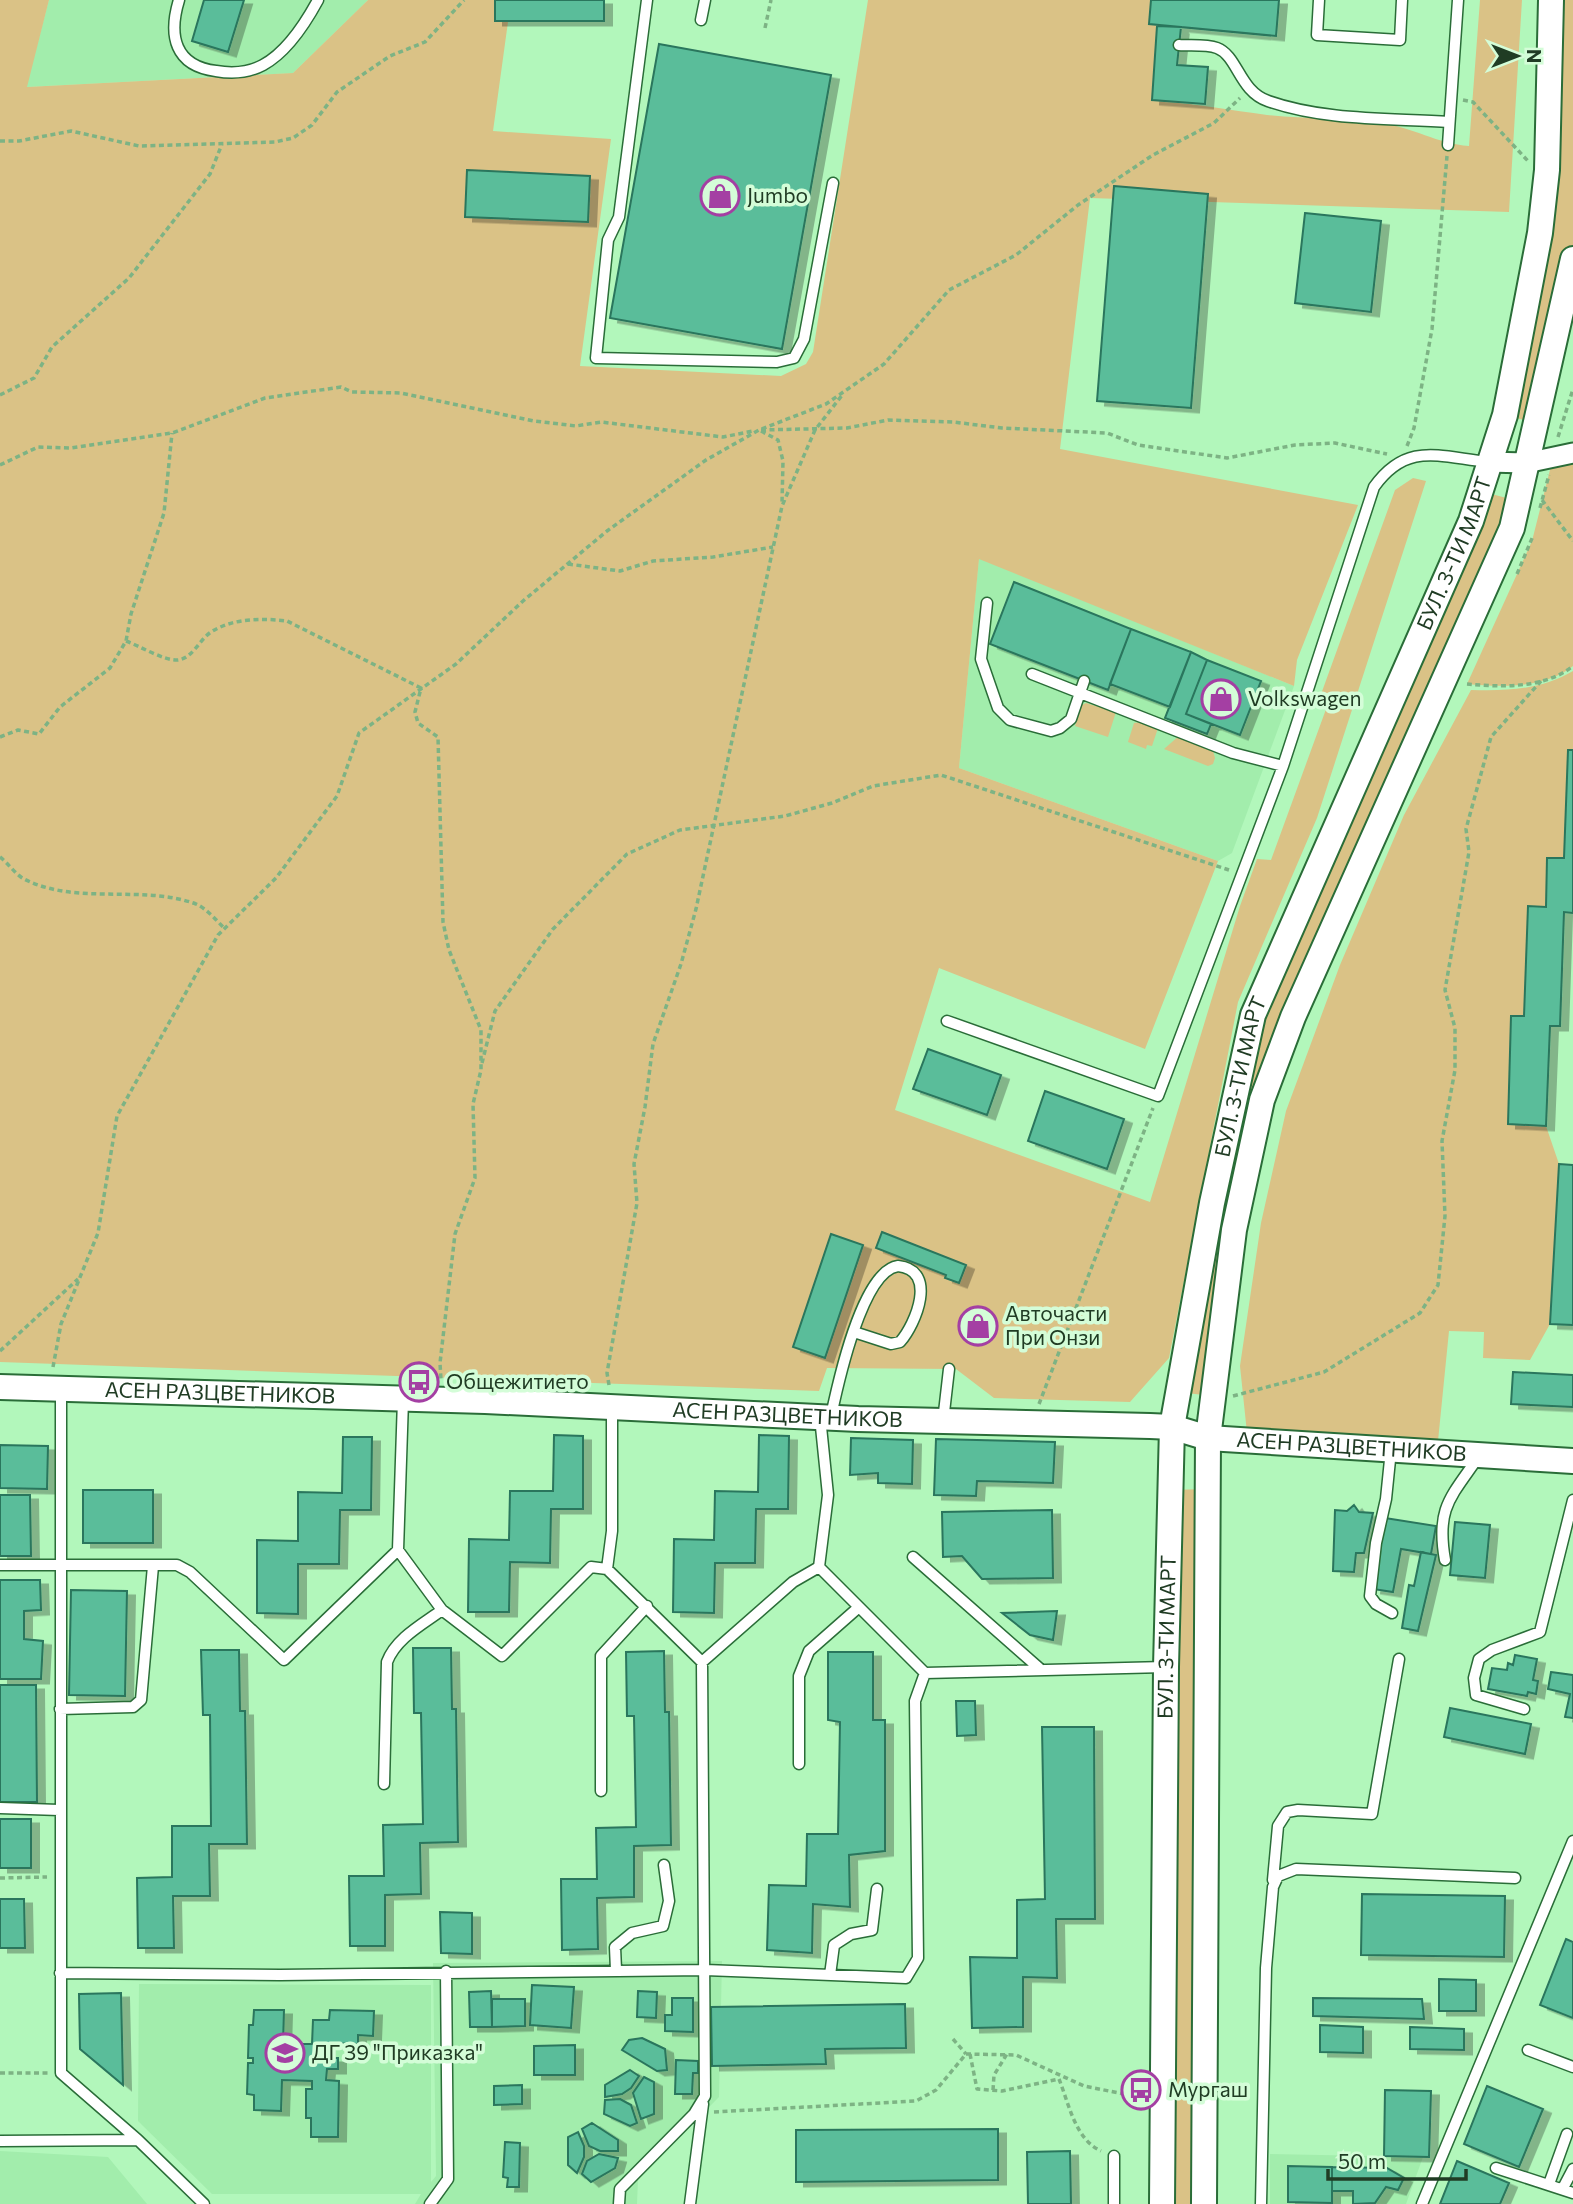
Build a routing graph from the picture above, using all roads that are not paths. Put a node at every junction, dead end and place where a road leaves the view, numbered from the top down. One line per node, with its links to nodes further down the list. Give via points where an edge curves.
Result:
1 (179, 0): 2 (lane, via 174,32 187,62 233,74 265,64 291,41)
2 (318, 0)
3 (647, 0): 13 (lane, via 619,217 608,240 596,358 777,362 794,358 804,339)
4 (705, 0): 9 (lane)
5 (1319, 0): 6 (lane, via 1317,35 1400,40)
6 (1402, 0)
7 (1458, 0): 11 (lane)
8 (1551, 0): 16 (street, БУЛ. 3-ТИ МАРТ, via 1547,170 1540,233 1505,415)
9 (701, 20)
10 (1179, 45): 11 (lane, via 1216,48 1228,56 1249,90 1265,100 1315,114)
11 (1449, 122): 12 (lane)
12 (1448, 145)
13 (833, 183)
14 (1573, 259): 17 (street, БУЛ. 3-ТИ МАРТ)
15 (1573, 453): 17 (street)
16 (1488, 462): 17 (street); 22 (lane, via 1402,458 1374,487); 32 (street, БУЛ. 3-ТИ МАРТ, via 1471,521 1253,1015 1212,1203)
17 (1527, 463): 33 (street, БУЛ. 3-ТИ МАРТ, via 1512,528 1293,1017 1262,1100 1234,1230)
18 (987, 603): 21 (lane, via 981,659 998,708 1010,720 1051,731 1071,719)
19 (1032, 674): 21 (lane)
20 (1084, 681): 21 (lane)
21 (1080, 693): 22 (lane, via 1233,752)
22 (1283, 766): 23 (lane, via 1158,1096)
23 (947, 1021)
24 (854, 1332): 24 (lane, via 891,1344 900,1342 921,1297 922,1284 916,1273 898,1266 885,1270); 30 (lane)
25 (949, 1369): 31 (lane)
26 (0, 1387): 27 (street, АСЕН РАЗЦВЕТНИКОВ)
27 (55, 1390): 28 (street, АСЕН РАЗЦВЕТНИКОВ); 41 (lane)
28 (403, 1400): 29 (street, АСЕН РАЗЦВЕТНИКОВ); 38 (lane)
29 (612, 1408): 30 (street, АСЕН РАЗЦВЕТНИКОВ); 45 (lane, via 612,1531)
30 (826, 1417): 31 (street, АСЕН РАЗЦВЕТНИКОВ); 44 (lane, via 828,1495)
31 (943, 1422): 32 (street, АСЕН РАЗЦВЕТНИКОВ)
32 (1172, 1427): 33 (street, АСЕН РАЗЦВЕТНИКОВ); 52 (street, БУЛ. 3-ТИ МАРТ)
33 (1208, 1438): 34 (street, АСЕН РАЗЦВЕТНИКОВ); 89 (street, БУЛ. 3-ТИ МАРТ)
34 (1391, 1450): 35 (street, АСЕН РАЗЦВЕТНИКОВ); 49 (lane, via 1370,1596)
35 (1479, 1455): 36 (street, АСЕН РАЗЦВЕТНИКОВ); 40 (lane, via 1445,1507 1441,1539)
36 (1573, 1461)
37 (1573, 1500): 56 (lane, via 1540,1632 1479,1659 1474,1678 1476,1695)
38 (398, 1550): 43 (lane, via 284,1660 190,1572 177,1565); 48 (lane)
39 (914, 1557): 53 (lane)
40 (1445, 1560)
41 (60, 1563): 42 (lane); 43 (lane); 55 (lane)
42 (0, 1565)
43 (153, 1566): 55 (lane, via 141,1700 133,1707)
44 (819, 1567): 47 (lane); 51 (lane, via 793,1582)
45 (607, 1569): 46 (lane); 48 (lane, via 591,1567 502,1656)
46 (647, 1606): 51 (lane); 59 (lane, via 601,1656)
47 (859, 1607): 54 (lane); 57 (lane, via 809,1651 799,1676)
48 (442, 1610): 58 (lane, via 391,1651 387,1662)
49 (1392, 1613)
50 (1399, 1659): 65 (lane, via 1372,1814 1287,1812 1278,1826)
51 (702, 1662): 68 (lane)
52 (1166, 1667): 53 (lane); 88 (street, БУЛ. 3-ТИ МАРТ)
53 (1039, 1668): 54 (lane)
54 (925, 1673): 71 (lane, via 915,1701 918,1958 906,1978)
55 (60, 1709): 61 (lane)
56 (1524, 1709)
57 (799, 1763)
58 (384, 1784)
59 (601, 1791)
60 (0, 1808): 61 (lane)
61 (60, 1810): 70 (lane)
62 (1573, 1841): 91 (lane)
63 (664, 1866): 67 (lane, via 669,1901 663,1926 632,1933 615,1947)
64 (1516, 1878): 65 (lane, via 1289,1870 1278,1875)
65 (1273, 1887): 90 (lane, via 1266,1968)
66 (877, 1889): 71 (lane, via 872,1930 851,1934 834,1945)
67 (616, 1970): 68 (lane); 69 (lane)
68 (705, 1970): 71 (lane); 74 (lane)
69 (446, 1971): 70 (lane); 84 (lane, via 448,2179)
70 (60, 1973): 76 (lane, via 61,2073)
71 (830, 1975)
72 (1528, 2050): 73 (lane)
73 (1573, 2067)
74 (704, 2099): 85 (lane, via 620,2189); 86 (lane)
75 (1567, 2134): 81 (lane)
76 (138, 2140): 77 (lane); 83 (lane)
77 (0, 2141)
78 (1114, 2156): 87 (lane)
79 (1496, 2168): 81 (lane)
80 (1573, 2169): 82 (lane)
81 (1549, 2184): 82 (lane)
82 (1568, 2191)
83 (204, 2204)
84 (430, 2204)
85 (619, 2204)
86 (690, 2204)
87 (1114, 2204)
88 (1162, 2204)
89 (1204, 2204)
90 (1261, 2204)
91 (1422, 2204)

